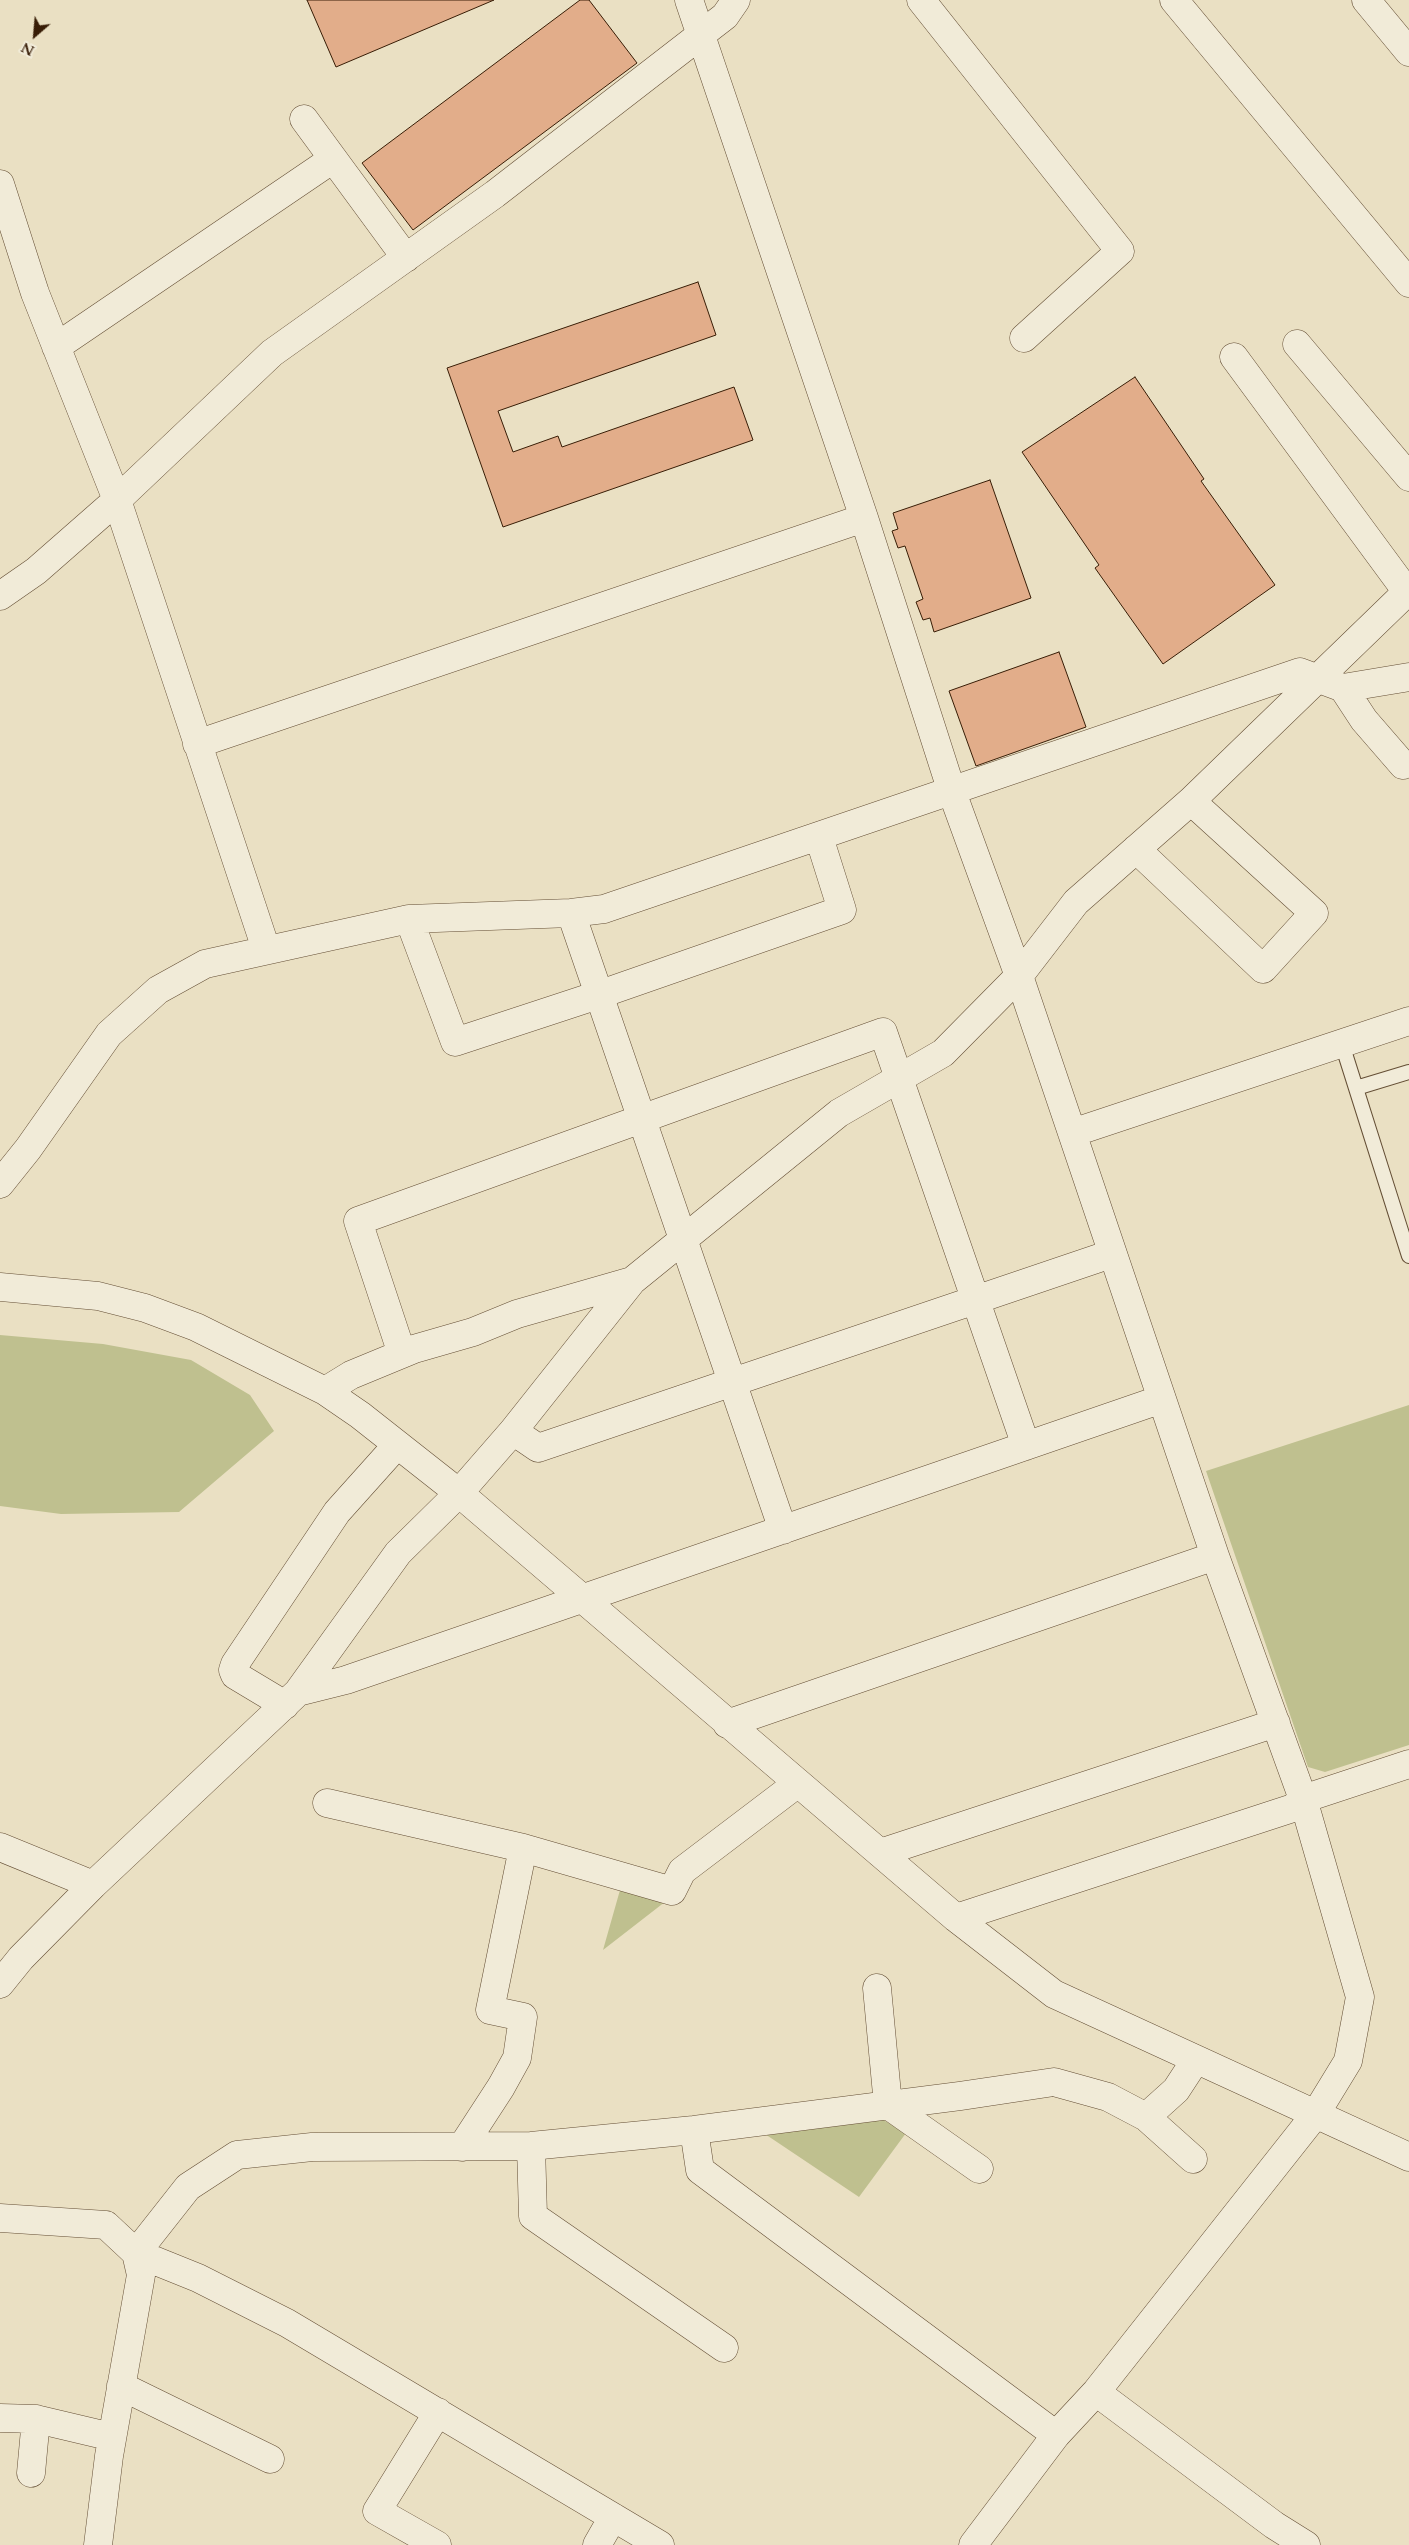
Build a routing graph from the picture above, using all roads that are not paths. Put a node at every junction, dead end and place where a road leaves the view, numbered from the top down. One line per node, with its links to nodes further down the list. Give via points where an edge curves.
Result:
1 (689, 0): 6 (street)
2 (736, 0): 6 (street, via 725,16)
3 (920, 0): 13 (street, via 1120,251)
4 (1174, 0): 12 (street)
5 (1366, 0): 7 (street)
6 (701, 35): 11 (street, via 495,194); 19 (street)
7 (1409, 52)
8 (304, 119): 9 (street)
9 (333, 159): 11 (street); 15 (street)
10 (0, 184): 15 (street)
11 (406, 258): 18 (street, via 272,353)
12 (1409, 282)
13 (1024, 338)
14 (1297, 344): 17 (street)
15 (56, 347): 18 (street)
16 (1234, 357): 20 (street)
17 (1409, 477)
18 (117, 500): 21 (street, via 36,571); 25 (street)
19 (864, 518): 25 (street); 27 (street)
20 (1408, 591): 23 (street)
21 (0, 596)
22 (1409, 677): 24 (street)
23 (1317, 678): 24 (street); 27 (street, via 1300,672); 28 (street)
24 (1343, 688): 26 (street, via 1364,720)
25 (197, 744): 33 (street)
26 (1403, 765)
27 (952, 792): 29 (street); 34 (street)
28 (1192, 801): 30 (street); 30 (street, via 1314,913 1263,969)
29 (819, 837): 31 (street, via 604,909); 35 (street, via 842,910)
30 (1136, 849): 34 (street, via 1076,902)
31 (570, 913): 32 (street); 35 (street)
32 (409, 919): 33 (street); 35 (street, via 455,1042)
33 (266, 949): 43 (street, via 205,964 158,990 109,1034)
34 (1018, 976): 39 (street, via 943,1053); 42 (street)
35 (598, 995): 41 (street)
36 (1409, 1022): 37 (street)
37 (1342, 1044): 40 (lane); 42 (street)
38 (1409, 1072): 40 (lane)
39 (900, 1079): 41 (street, via 883,1032); 44 (street, via 839,1113); 49 (street)
40 (1356, 1088): 46 (lane)
41 (642, 1118): 44 (street); 50 (street, via 358,1220)
42 (1072, 1133): 45 (street)
43 (0, 1184)
44 (682, 1241): 47 (street); 51 (street)
45 (1111, 1254): 49 (street); 53 (street)
46 (1409, 1256)
47 (632, 1281): 50 (street, via 517,1314 473,1332); 54 (street)
48 (0, 1286): 52 (street, via 98,1296 145,1308 196,1327)
49 (975, 1300): 51 (street); 56 (street)
50 (402, 1354): 52 (street, via 351,1375)
51 (732, 1382): 54 (street, via 538,1448); 58 (street)
52 (325, 1391): 55 (street)
53 (1162, 1399): 56 (street); 59 (street)
54 (513, 1431): 57 (street)
55 (397, 1444): 57 (street); 61 (street, via 338,1512 235,1664 235,1674)
56 (1026, 1446): 58 (street)
57 (460, 1493): 60 (street); 61 (street, via 398,1553)
58 (783, 1530): 60 (street)
59 (1215, 1556): 62 (street); 63 (street)
60 (583, 1599): 61 (street); 63 (street)
61 (291, 1698): 71 (street)
62 (1276, 1723): 66 (street); 70 (street)
63 (727, 1724): 65 (street)
64 (1409, 1764): 66 (street)
65 (798, 1783): 69 (street, via 682,1871 672,1891); 70 (street)
66 (1303, 1799): 72 (street, via 1293,1808); 77 (street, via 1360,1997 1348,2061)
67 (327, 1803): 69 (street)
68 (0, 1847): 71 (street)
69 (523, 1848): 81 (street, via 490,2010 523,2017 517,2058)
70 (880, 1853): 72 (street)
71 (93, 1885): 73 (street)
72 (956, 1918): 75 (street, via 1054,1994)
73 (0, 1984)
74 (877, 1988): 76 (street)
75 (1195, 2061): 77 (street); 78 (street, via 1176,2090)
76 (888, 2105): 78 (street, via 1054,2082 1108,2097); 79 (street); 84 (street)
77 (1314, 2115): 82 (street); 89 (street)
78 (1146, 2117): 83 (street)
79 (694, 2130): 80 (street); 93 (street, via 700,2170)
80 (531, 2146): 81 (street); 87 (street, via 533,2216)
81 (462, 2147): 86 (street, via 312,2147 237,2155 188,2187)
82 (1409, 2157)
83 (1193, 2159)
84 (979, 2169)
85 (0, 2218): 86 (street, via 106,2225)
86 (136, 2253): 88 (street, via 141,2275); 90 (street, via 198,2278 287,2324)
87 (724, 2348)
88 (121, 2386): 94 (street); 95 (street)
89 (1096, 2392): 93 (street); 103 (street, via 1274,2525)
90 (438, 2412): 97 (street); 99 (street, via 378,2511)
91 (0, 2418): 92 (street)
92 (36, 2419): 94 (street); 96 (street)
93 (1056, 2435): 102 (street)
94 (112, 2437): 98 (street)
95 (270, 2459)
96 (31, 2473)
97 (613, 2517): 100 (street); 101 (street)
98 (98, 2545)
99 (437, 2545)
100 (597, 2545)
101 (660, 2545)
102 (973, 2545)
103 (1306, 2545)

